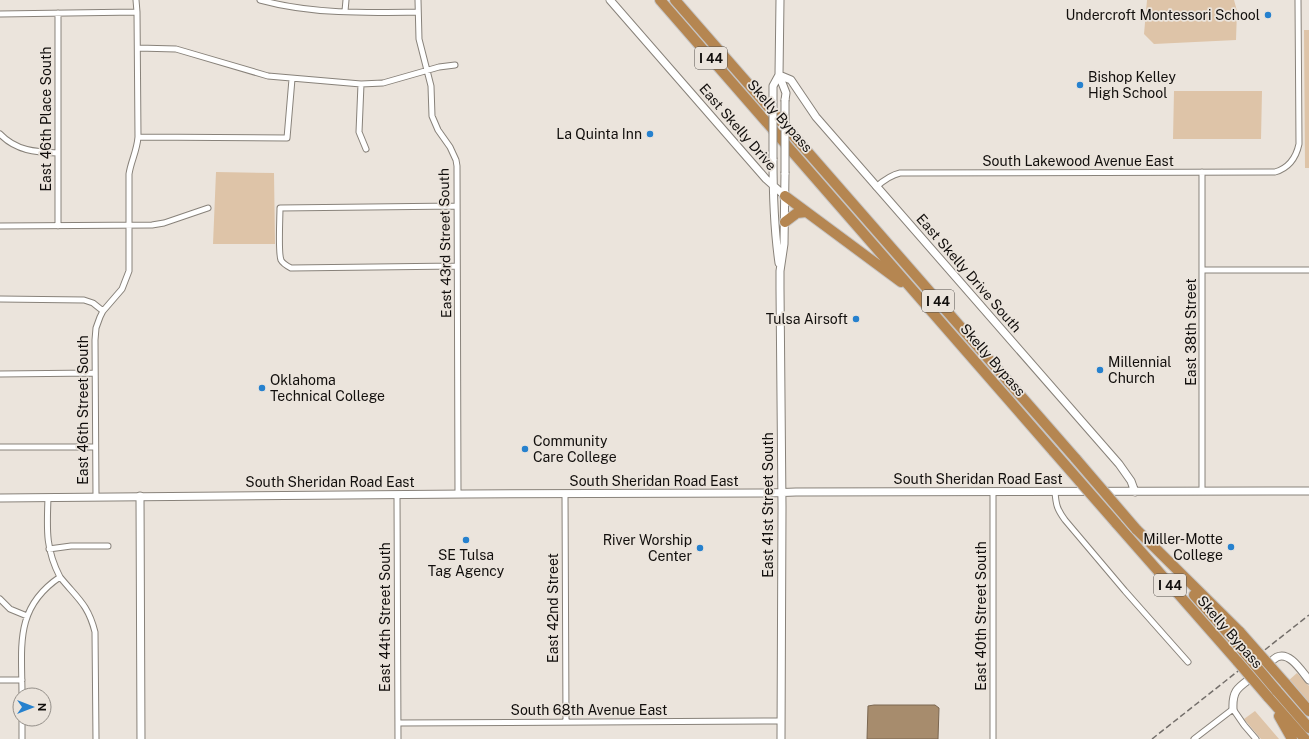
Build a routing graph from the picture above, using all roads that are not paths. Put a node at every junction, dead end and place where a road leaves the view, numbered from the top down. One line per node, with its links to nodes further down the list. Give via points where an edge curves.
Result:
1 (136, 0): 10 (street, East 46th Street South)
2 (260, 0): 11 (street, via 287,7)
3 (346, 0): 11 (street)
4 (418, 0): 12 (street, East 43rd Street South)
5 (610, 0): 26 (main road, East Skelly Drive)
6 (660, 0): 40 (highway, Skelly Bypass / I 44)
7 (675, 0): 65 (highway, Skelly Bypass / I 44, bridge, via 1136,529)
8 (780, 0): 18 (main road, East 41st Street South)
9 (1298, 0): 25 (street, South Lakewood Avenue East, via 1298,144 1293,160 1283,170 1275,172)
10 (137, 12): 13 (street); 15 (street, East 46th Street South)
11 (345, 12): 12 (street)
12 (418, 12): 17 (street, East 43rd Street South, via 419,39)
13 (58, 13): 14 (street); 24 (street, East 46th Place South)
14 (0, 14)
15 (138, 48): 19 (street, via 176,49 268,76); 22 (street, East 46th Street South)
16 (455, 65): 17 (street)
17 (428, 70): 20 (street, via 383,83); 29 (street, East 43rd Street South, via 434,123 456,160)
18 (779, 75): 26 (main road, East 41st Street South, bridge, via 773,86); 27 (main road, East Skelly Drive South, via 791,80 816,117); 28 (main road, East 41st Street South, bridge, via 786,93)
19 (292, 79): 20 (street); 22 (street, via 287,138)
20 (361, 84): 23 (street, via 359,132)
21 (0, 134): 24 (street, via 13,145 28,150)
22 (138, 137): 35 (street, East 46th Street South, via 129,174)
23 (366, 150)
24 (57, 153): 34 (street, East 46th Place South)
25 (1202, 172): 27 (street, South Lakewood Avenue East, via 900,173); 37 (street, East 38th Street)
26 (773, 185): 28 (main road, East Skelly Drive); 39 (main road, East 41st Street South)
27 (876, 186): 50 (main road, East Skelly Drive South, via 1119,464)
28 (785, 196): 31 (highway); 32 (main road, East 41st Street South)
29 (457, 206): 36 (street, East 43rd Street South); 36 (street, via 280,208 281,260 284,265 291,268)
30 (208, 208): 35 (street, via 156,225)
31 (806, 212): 32 (highway, via 797,213); 40 (highway)
32 (785, 222): 39 (main road, East 41st Street South)
33 (0, 226): 34 (street)
34 (58, 226): 35 (street)
35 (130, 226): 42 (street, East 46th Street South, via 130,264 126,281 119,294)
36 (457, 266): 53 (street, East 43rd Street South)
37 (1203, 270): 38 (street); 51 (street, East 38th Street)
38 (1309, 270)
39 (780, 271): 52 (main road, East 41st Street South)
40 (916, 293): 71 (highway, Skelly Bypass / I 44, bridge, via 1224,646)
41 (0, 299): 42 (street, via 84,300)
42 (103, 311): 43 (street, East 46th Street South, via 96,328)
43 (95, 373): 44 (street); 45 (street, East 46th Street South)
44 (0, 374)
45 (95, 447): 46 (street); 57 (street, East 46th Street South)
46 (0, 448)
47 (1309, 491): 51 (main road, South Sheridan Road East)
48 (993, 492): 49 (main road, South Sheridan Road East); 52 (main road, South Sheridan Road East); 84 (street, East 40th Street South)
49 (1055, 492): 50 (main road, South Sheridan Road East); 66 (street, via 1058,510 1065,520)
50 (1135, 492): 51 (main road, South Sheridan Road East)
51 (1202, 492)
52 (781, 493): 54 (main road, South Sheridan Road East); 74 (main road, East 41st Street South)
53 (458, 494): 54 (main road, South Sheridan Road East); 55 (main road, South Sheridan Road East)
54 (565, 494): 75 (street, East 42nd Street)
55 (397, 495): 56 (main road, South Sheridan Road East); 76 (street, East 44th Street South)
56 (140, 496): 57 (main road, South Sheridan Road East); 81 (main road)
57 (96, 497): 59 (main road, South Sheridan Road East)
58 (0, 498): 59 (main road, South Sheridan Road East)
59 (48, 498): 61 (street)
60 (108, 546): 61 (street, via 71,546)
61 (49, 550): 62 (street)
62 (60, 577): 64 (street, via 40,593); 80 (street, via 82,601 95,632)
63 (0, 599): 64 (street, via 10,609)
64 (27, 616): 68 (street, via 22,637)
65 (1236, 635): 71 (highway, Skelly Bypass / I 44, bridge); 73 (highway, bridge, via 1285,683)
66 (1188, 662)
67 (0, 680): 68 (street)
68 (22, 680): 70 (street)
69 (1309, 680): 72 (main road, via 1291,659 1278,657 1236,690)
70 (22, 687)
71 (1272, 694): 78 (highway, Skelly Bypass / I 44); 87 (highway); 88 (highway, Skelly Bypass / I 44)
72 (1233, 709): 85 (street); 86 (street)
73 (1309, 711)
74 (781, 721): 75 (street, South 68th Avenue East); 83 (main road, East 41st Street South)
75 (566, 722): 76 (street, South 68th Avenue East)
76 (398, 723): 82 (street, East 44th Street South)
77 (22, 727): 79 (street)
78 (1309, 728)
79 (22, 739)
80 (96, 739)
81 (141, 739)
82 (398, 739)
83 (781, 739)
84 (993, 739)
85 (1194, 739)
86 (1256, 739)
87 (1292, 739)
88 (1305, 739)

